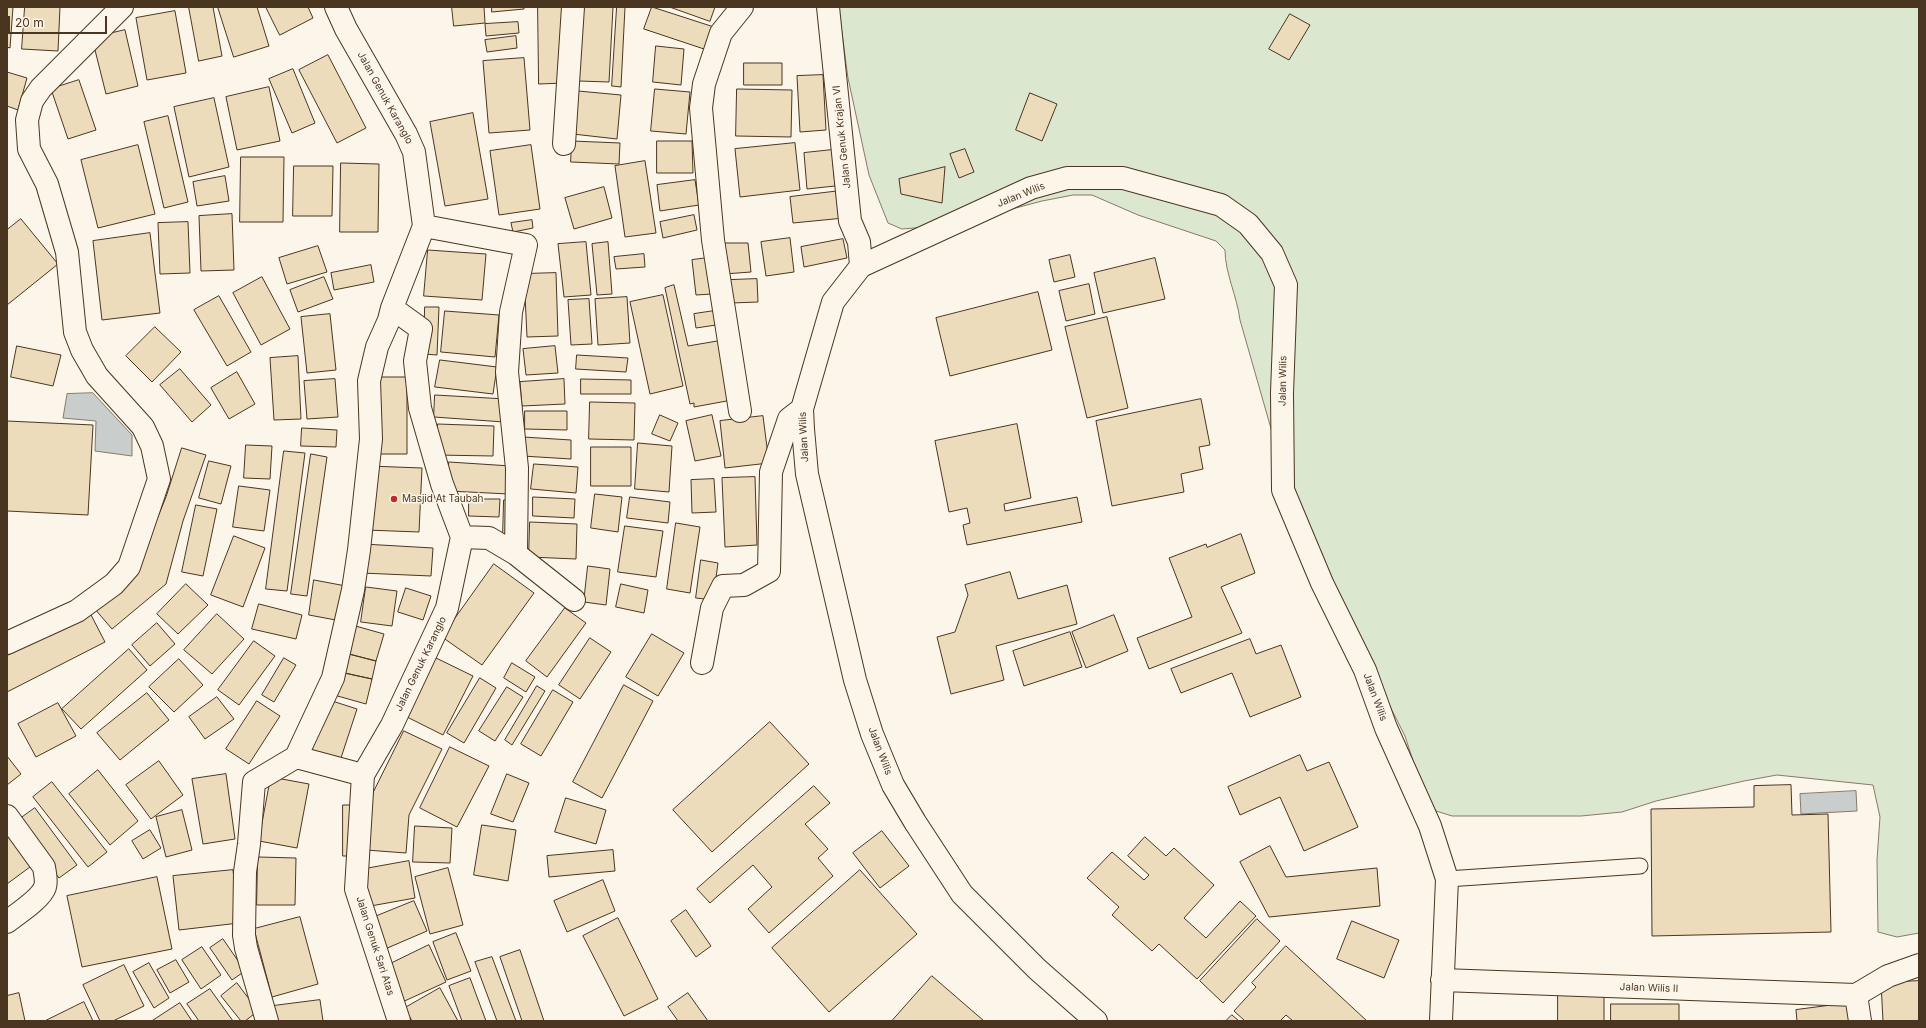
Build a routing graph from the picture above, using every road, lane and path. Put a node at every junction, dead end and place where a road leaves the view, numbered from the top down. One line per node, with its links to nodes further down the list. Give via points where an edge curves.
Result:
1 (122, 7): 15 (street, via 41,88 32,101 27,120 29,149 47,184 67,252 74,332 97,376 143,428 152,446 159,478 130,567 114,584 77,611)
2 (336, 7): 7 (street, Jalan Genuk Karanglo, via 414,152)
3 (573, 7): 6 (street)
4 (742, 7): 11 (street, via 721,33 704,84 701,108 713,240)
5 (828, 7): 8 (street, Jalan Genuk Krajan VI, via 850,221 860,242)
6 (564, 144)
7 (424, 226): 9 (street, Jalan Genuk Karanglo); 13 (street, via 526,245 511,312 507,372 517,468)
8 (861, 266): 10 (street, Jalan Wilis, via 833,302); 21 (street, Jalan Wilis, via 1031,188 1067,178 1123,178 1221,206 1248,224 1272,253 1286,285 1282,393 1283,490 1322,583 1365,670 1386,728 1430,826)
9 (396, 310): 12 (street, via 421,329 415,361 420,408 442,484); 17 (street, Jalan Genuk Karanglo, via 377,347 370,381 371,440 353,590 333,678)
10 (802, 409): 16 (street, via 789,418 771,472 769,571 744,585 723,586 712,608); 28 (street, Jalan Wilis, via 807,474 855,680 872,734 893,785 914,822 962,894 1037,969)
11 (740, 411)
12 (462, 537): 13 (street, via 489,538); 18 (street, Jalan Genuk Karanglo, via 447,608 441,623 392,724)
13 (516, 554): 14 (street)
14 (574, 600)
15 (7, 643)
16 (702, 663)
17 (296, 757): 18 (street); 26 (street, via 254,782 245,872 244,935)
18 (363, 775): 27 (street, Jalan Genuk Sari Atas, via 356,889)
19 (7, 816): 22 (street, via 44,867 46,877 45,887 38,898)
20 (1640, 866): 21 (lane)
21 (1447, 879): 24 (street, Jalan Wilis)
22 (7, 922)
23 (1919, 965): 25 (street, via 1888,976)
24 (1442, 980): 25 (street, Jalan Wilis II); 29 (street, Jalan Wilis)
25 (1856, 995): 30 (street)
26 (267, 1021)
27 (398, 1021)
28 (1096, 1021)
29 (1441, 1021)
30 (1860, 1021)

